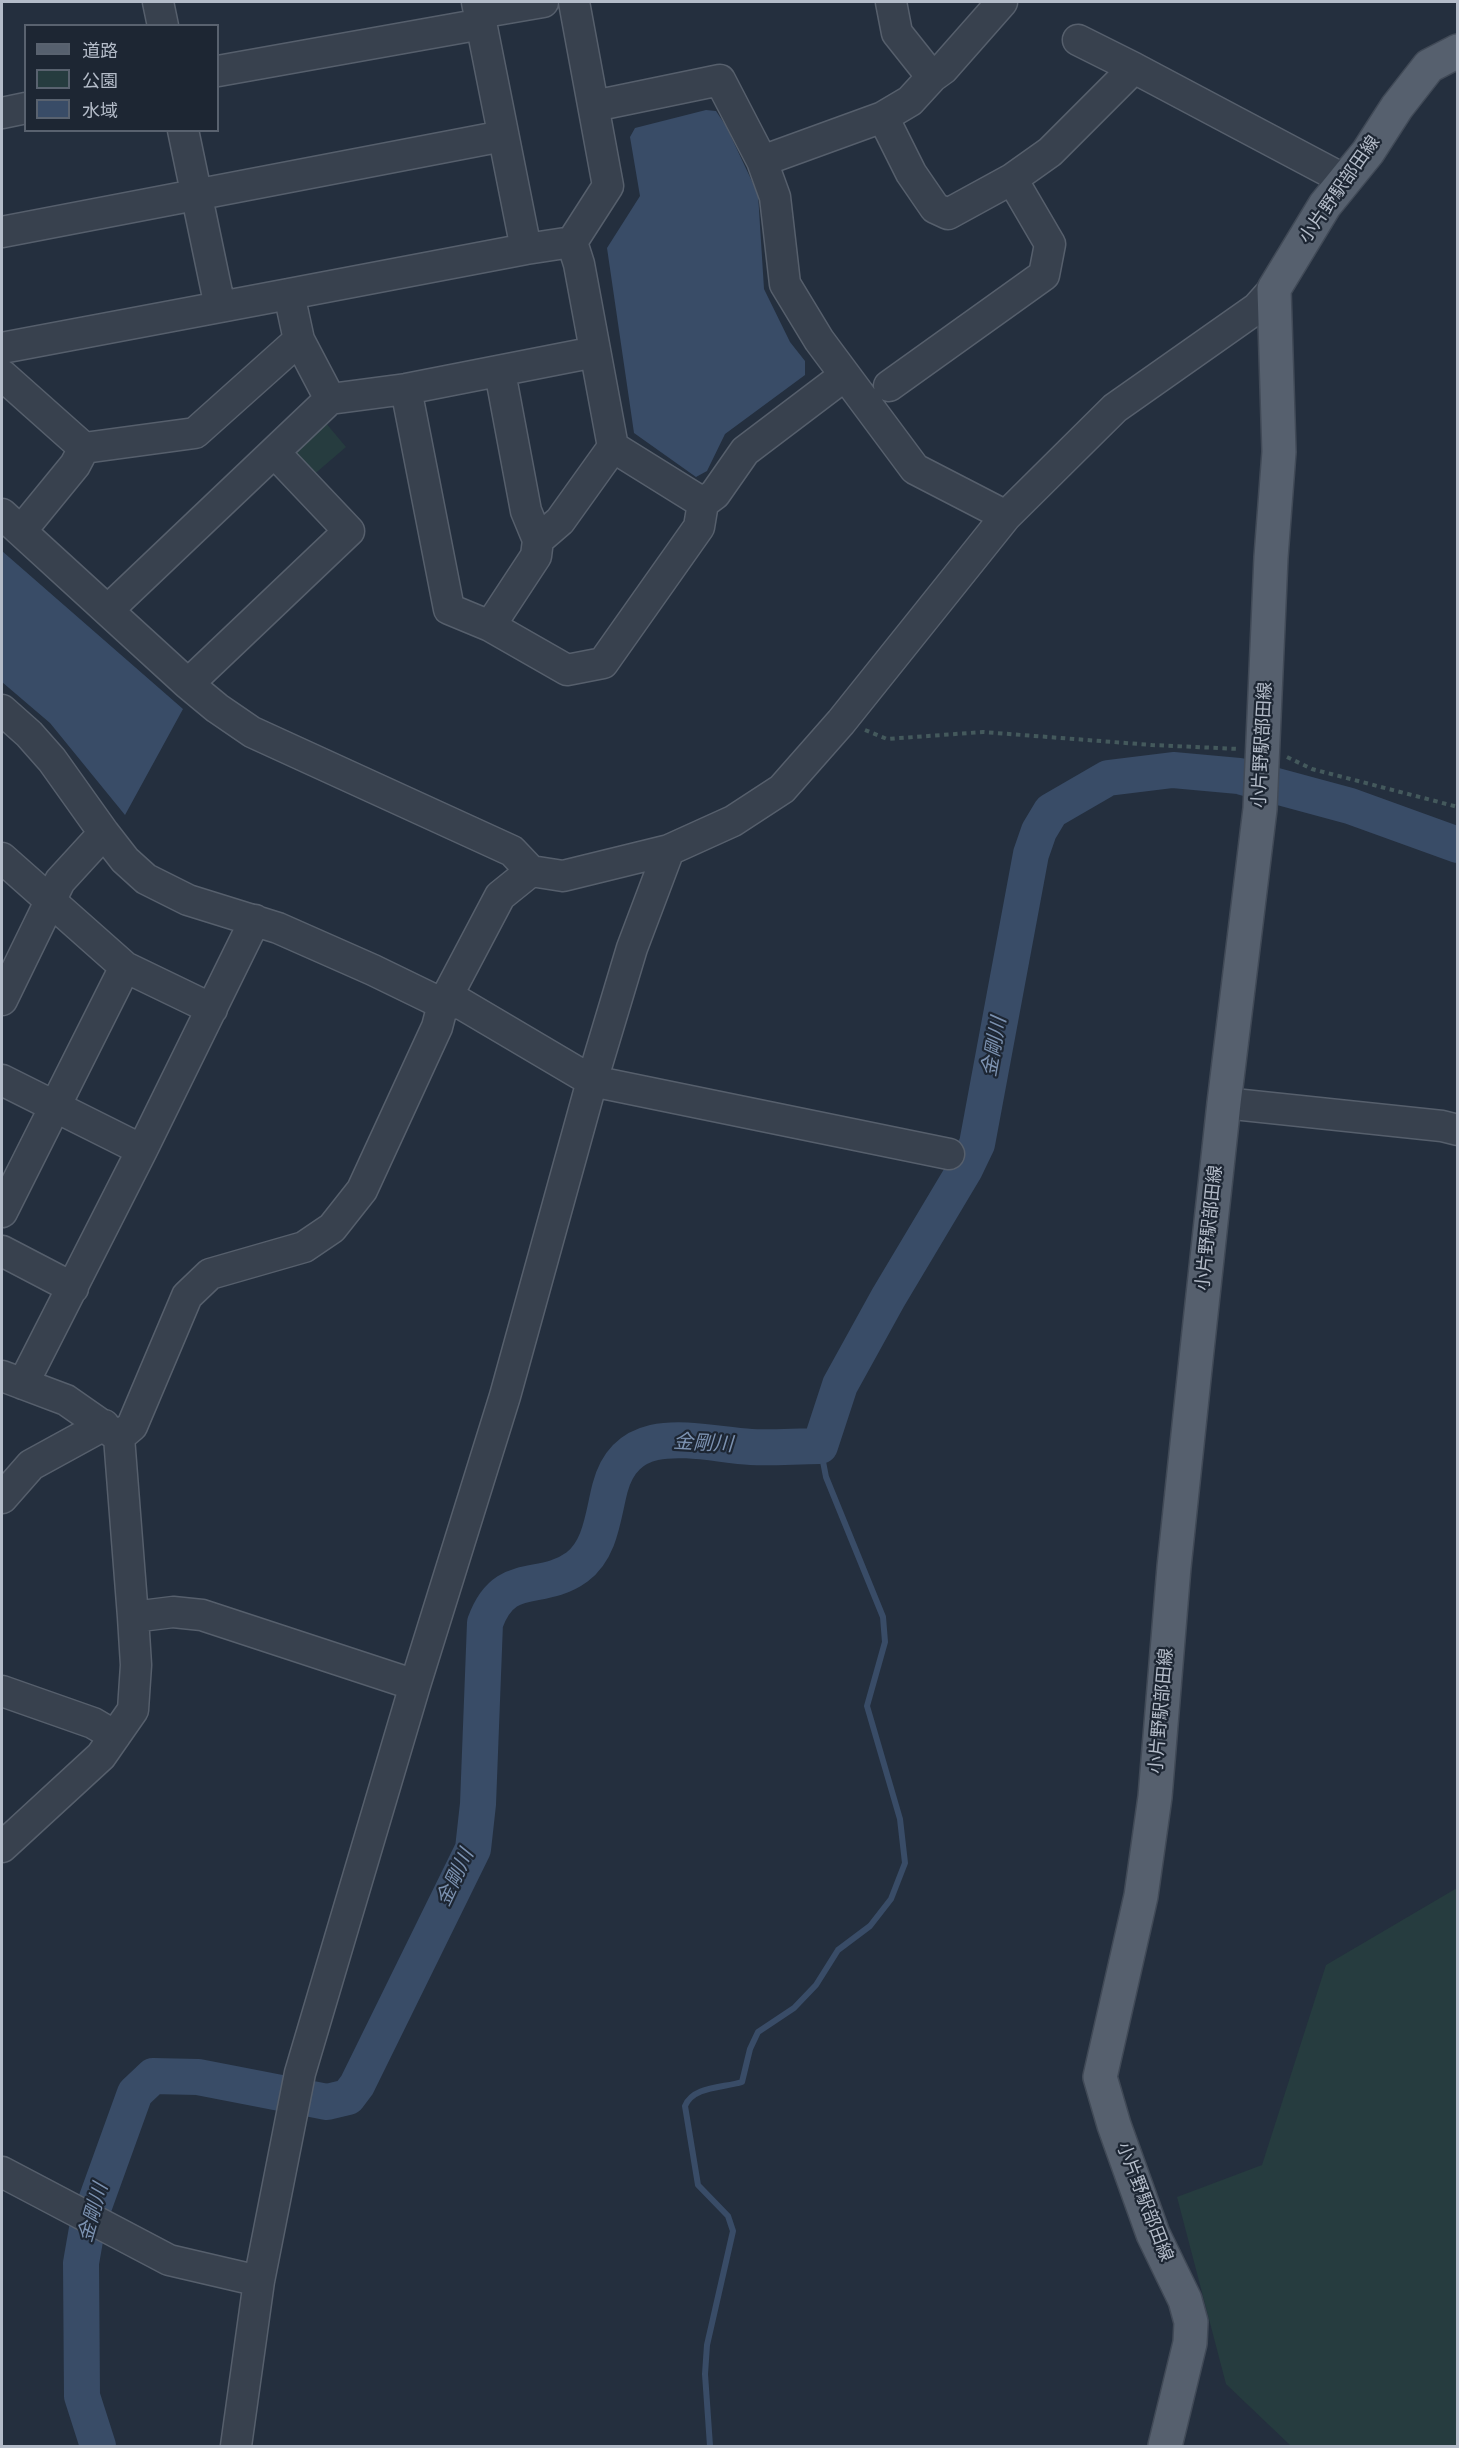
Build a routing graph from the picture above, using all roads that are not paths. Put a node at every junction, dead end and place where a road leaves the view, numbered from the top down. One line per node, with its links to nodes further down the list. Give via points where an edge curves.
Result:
1 (158, 2): 7 (street)
2 (543, 2): 6 (street)
3 (574, 2): 13 (street)
4 (891, 2): 12 (street, via 897,33)
5 (1002, 2): 12 (street, via 944,69)
6 (479, 13): 11 (street); 18 (street)
7 (163, 24)
8 (1078, 40): 10 (street)
9 (1458, 51): 21 (main road, 小片野駅部田線, via 1429,66)
10 (1134, 68): 20 (street, via 1050,152); 21 (street)
11 (219, 71)
12 (932, 77): 16 (street, via 910,101)
13 (594, 106): 19 (street, via 720,80); 24 (street, via 608,186)
14 (24, 108): 15 (street)
15 (2, 113)
16 (883, 117): 19 (street); 20 (street, via 910,173 935,208 948,214)
17 (183, 132): 22 (street)
18 (504, 136): 22 (street); 25 (street)
19 (762, 161): 34 (street, via 775,197 785,284)
20 (1012, 179): 35 (street, via 1050,244 1044,275)
21 (1345, 180): 26 (main road, 小片野駅部田線, via 1325,205)
22 (196, 195): 23 (street); 28 (street)
23 (2, 232)
24 (572, 242): 25 (street); 31 (street)
25 (526, 249): 27 (street)
26 (1274, 289): 42 (street, via 1257,308 1115,408); 61 (main road, 小片野駅部田線, via 1279,452 1264,750)
27 (289, 294): 28 (street); 29 (street)
28 (219, 307): 30 (street)
29 (299, 340): 37 (street); 39 (street, via 195,433)
30 (2, 348)
31 (595, 352): 32 (street); 38 (street)
32 (500, 372): 36 (street); 44 (street, via 526,511)
33 (2, 375): 39 (street)
34 (844, 376): 41 (street, via 745,452 715,494); 42 (street, via 915,469)
35 (889, 386)
36 (406, 389): 37 (street); 46 (street, via 449,609)
37 (330, 399): 40 (street)
38 (613, 447): 41 (street); 44 (street, via 560,521)
39 (84, 448): 43 (street, via 75,465)
40 (275, 453): 45 (street); 47 (street, via 349,531)
41 (703, 503): 46 (street, via 699,527 603,663 567,670)
42 (1006, 516): 50 (street, via 842,722 782,789 733,821)
43 (11, 522): 45 (street)
44 (538, 540): 46 (street, via 537,556)
45 (108, 610): 47 (street)
46 (490, 626)
47 (188, 684): 52 (street, via 252,732 512,850)
48 (2, 710): 49 (street, via 52,760)
49 (104, 833): 53 (street, via 60,881); 54 (street, via 146,879 188,900)
50 (669, 850): 52 (street, via 563,876); 60 (street, via 632,948)
51 (2, 858): 53 (street)
52 (531, 871): 57 (street, via 500,896)
53 (50, 900): 55 (street); 56 (street)
54 (255, 920): 57 (street); 58 (street)
55 (125, 967): 58 (street); 62 (street)
56 (2, 999)
57 (442, 1004): 60 (street, via 460,1003); 70 (street, via 437,1028 362,1190 332,1228 304,1246 210,1274 187,1296 132,1426)
58 (212, 1009): 64 (street)
59 (2, 1080): 62 (street)
60 (592, 1081): 65 (street); 73 (street, via 505,1396)
61 (1224, 1103): 63 (street); 80 (main road, 小片野駅部田線, via 1174,1567 1155,1797 1141,1896 1100,2077 1154,2234 1191,2322 1190,2343)
62 (54, 1106): 64 (street); 66 (street)
63 (1458, 1130)
64 (142, 1150): 68 (street)
65 (948, 1154)
66 (2, 1212)
67 (2, 1251): 68 (street)
68 (73, 1288): 69 (street)
69 (12, 1380): 70 (street, via 66,1400)
70 (112, 1431): 71 (street, via 31,1465); 72 (street)
71 (2, 1498)
72 (133, 1617): 73 (street, via 173,1612 202,1615); 75 (street, via 133,1710)
73 (415, 1684): 78 (street, via 300,2073)
74 (2, 1692): 75 (street, via 93,1723)
75 (115, 1736): 76 (street, via 101,1756)
76 (2, 1847)
77 (2, 2172): 78 (street, via 169,2260)
78 (259, 2281): 79 (street)
79 (236, 2446)
80 (1165, 2446)

